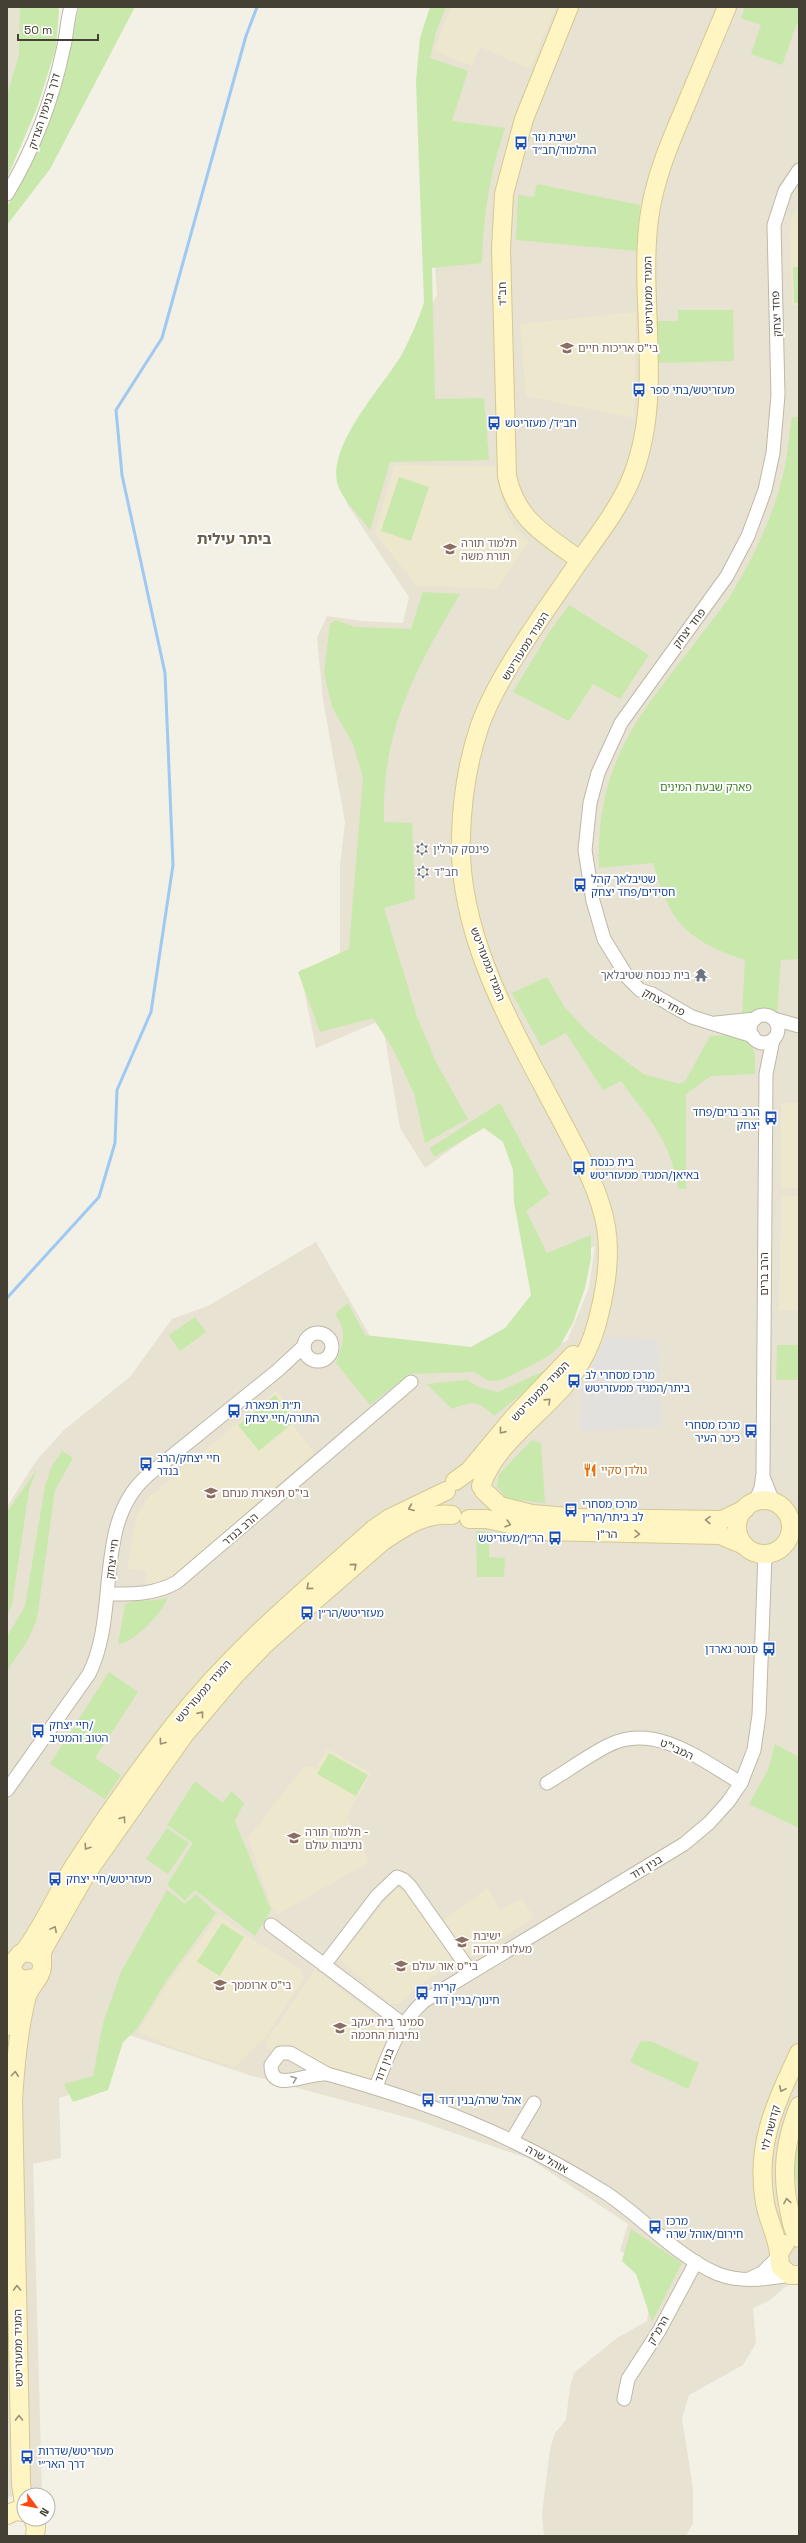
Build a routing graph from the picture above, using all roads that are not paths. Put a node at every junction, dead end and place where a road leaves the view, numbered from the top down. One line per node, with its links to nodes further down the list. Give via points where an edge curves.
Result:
1 (66, 7): 5 (street)
2 (71, 7): 5 (street)
3 (569, 7): 8 (street, חב"ד, via 524,119 510,165 504,194 501,249 507,476 511,495 520,511 536,528)
4 (727, 7): 8 (street, המגיד ממעזריטש, via 662,163 652,200 647,248 646,416 637,460 620,502)
5 (67, 23): 7 (street, דרך בנימין הצדיק, via 64,46 41,124 32,149)
6 (799, 170): 11 (street, פחד יצחק, via 785,191 774,225 778,396 775,438 765,490 748,536 727,576 621,723 598,773 590,803 585,850 588,878 604,939 628,978 640,990 692,1017)
7 (7, 194)
8 (580, 560): 17 (street, המגיד ממעזריטש, via 514,661 482,722 462,808 461,871 469,914 494,984 593,1184 602,1208 607,1232)
9 (755, 1019): 10 (street, via 766,1015); 11 (street, פחד יצחק); 14 (street, via 751,1026)
10 (774, 1019): 12 (street); 15 (street, via 778,1026)
11 (714, 1023): 14 (street, פחד יצחק)
12 (799, 1026)
13 (799, 1030): 15 (street)
14 (754, 1038): 15 (street, via 764,1043); 16 (street, הרב ברים)
15 (774, 1038): 16 (street, הרב ברים)
16 (766, 1074): 22 (street, הרב ברים)
17 (605, 1288): 23 (street, המגיד ממעזריטש, one-way to 23, via 590,1326 568,1362 514,1417 469,1471); 24 (street, המגיד ממעזריטש, one-way to 17, via 489,1468 506,1446 561,1389 577,1368 595,1330)
18 (304, 1346): 19 (street); 19 (street, via 307,1339 314,1334 322,1334 331,1343 331,1351 327,1358 320,1361); 20 (street, חיי יצחק)
19 (311, 1360): 20 (street, חיי יצחק)
20 (277, 1371): 32 (street, חיי יצחק, via 133,1489 120,1512 114,1539)
21 (411, 1382): 32 (street, הרב בנדר, via 177,1582 146,1594)
22 (763, 1473): 25 (street, הרב ברים); 26 (street, הרב ברים, via 761,1488)
23 (451, 1486): 24 (street, via 466,1478); 28 (street, via 445,1504); 37 (street, המגיד ממעזריטש, one-way to 37, via 374,1529 256,1632 224,1665 173,1726 106,1819)
24 (483, 1488): 26 (street, הר"ן, one-way to 24, via 722,1520 543,1516 500,1506); 28 (street, via 486,1496 484,1508)
25 (773, 1502): 26 (street); 27 (street)
26 (750, 1506): 30 (street, via 737,1525 738,1534)
27 (793, 1516): 29 (street)
28 (461, 1517): 30 (street, הר"ן, one-way to 30, via 491,1520 542,1531 720,1535); 39 (street, המגיד ממעזריטש, one-way to 28, via 46,1944 106,1845 184,1735 235,1675 266,1643 383,1540 432,1515)
29 (793, 1542): 31 (street)
30 (744, 1545): 31 (street, via 753,1552)
31 (765, 1555): 34 (street, בנין דוד, via 759,1715 754,1750)
32 (108, 1594): 35 (street, חיי יצחק, via 101,1646 90,1674)
33 (547, 1783): 34 (street, המבי"ט, via 608,1746 638,1738 664,1741)
34 (741, 1783): 40 (street, בנין דוד, via 721,1811 684,1844)
35 (7, 1790)
36 (271, 1925): 38 (street)
37 (14, 1960): 39 (street, via 38,1956); 39 (street, via 22,1980); 42 (street, המגיד ממעזריטש)
38 (324, 1965): 40 (street, via 376,1896 397,1877 410,1886); 41 (street)
39 (39, 1971): 56 (street, המגיד ממעזריטש, one-way to 39, via 13,2101 25,2006 29,1990)
40 (470, 1972): 41 (street, בנין דוד, via 424,2001)
41 (403, 2024): 45 (street, בנין דוד)
42 (7, 2026)
43 (799, 2053): 51 (street, קדושת לוי, one-way to 51, via 773,2112 762,2151 765,2205)
44 (326, 2074): 45 (street, אוהל שרה)
45 (376, 2087): 48 (street, אוהל שרה, via 435,2106)
46 (534, 2103): 48 (street)
47 (799, 2106): 49 (street, קדושת לוי, one-way to 47, via 792,2226 784,2168 787,2141)
48 (512, 2140): 52 (street, אוהל שרה, via 607,2194)
49 (799, 2238)
50 (799, 2241): 51 (street, via 787,2243)
51 (778, 2255): 53 (street, קדושת לוי, via 782,2270); 54 (street, via 762,2273)
52 (696, 2262): 54 (street, אוהל שרה, via 727,2277); 55 (street, הרמ"ק, via 659,2331 628,2379)
53 (795, 2276): 54 (street, אוהל שרה)
54 (747, 2280)
55 (624, 2399)
56 (21, 2487)

